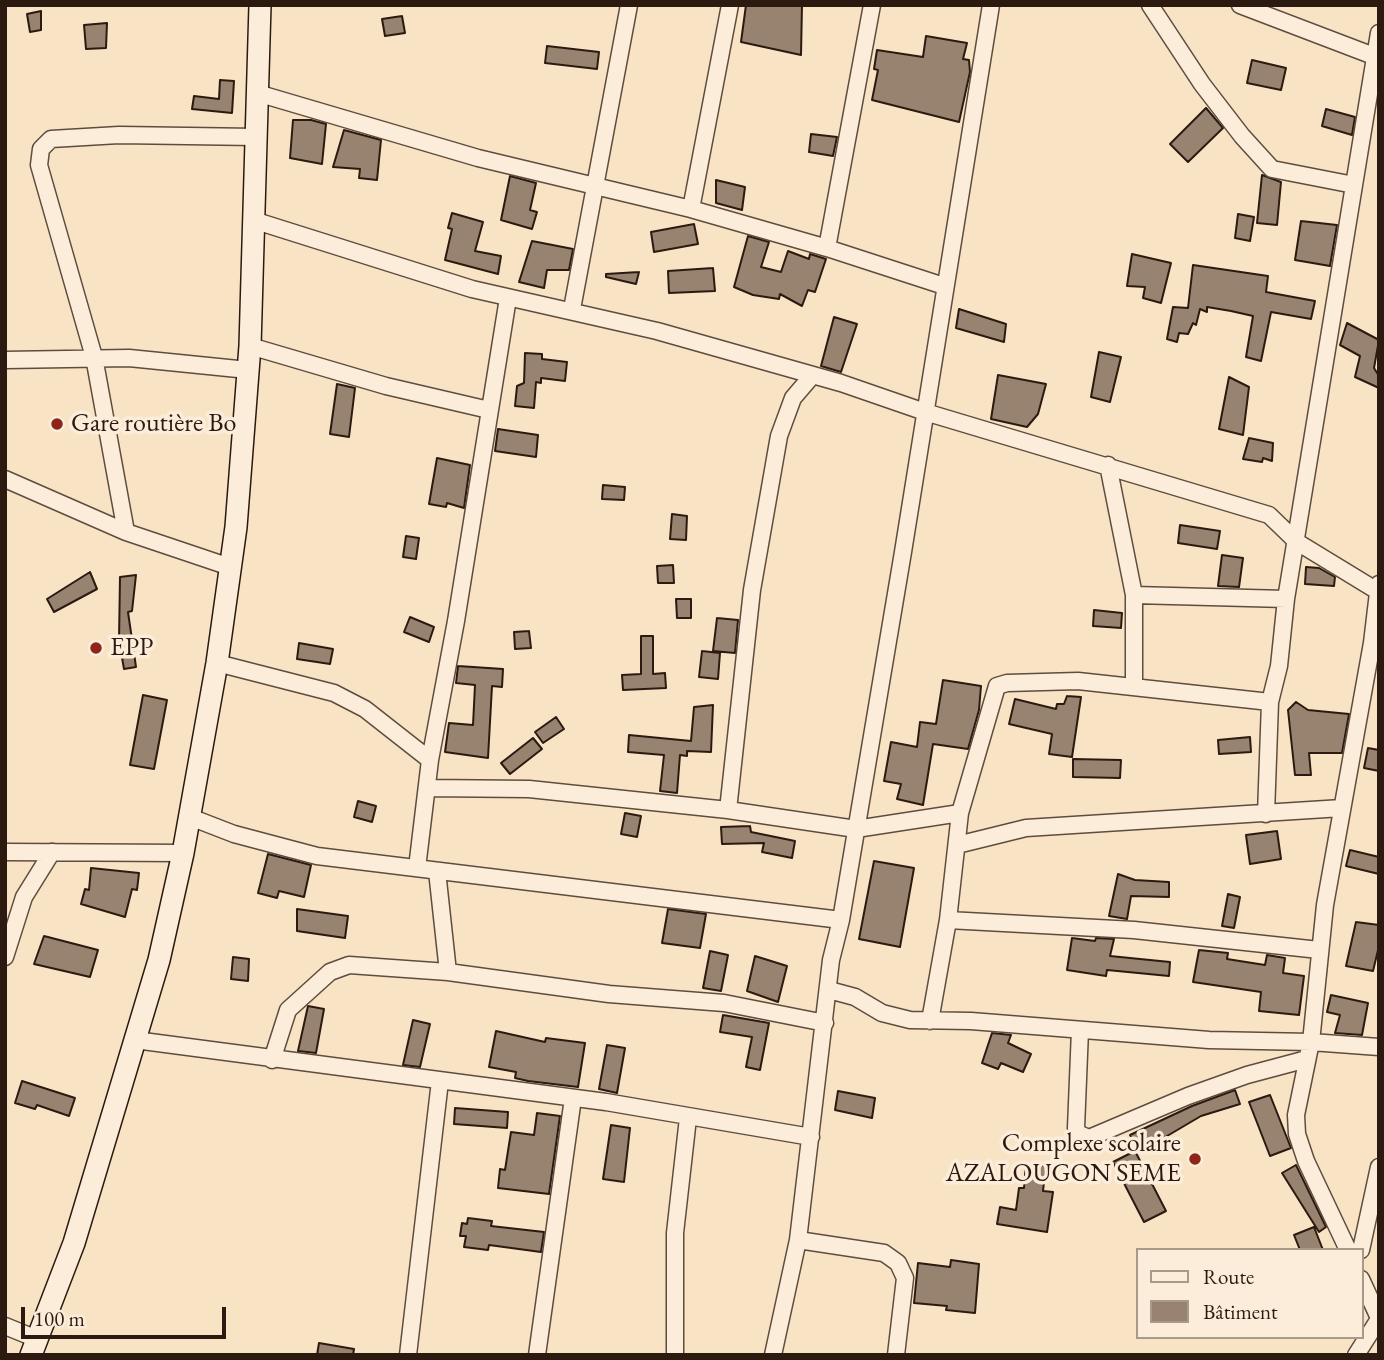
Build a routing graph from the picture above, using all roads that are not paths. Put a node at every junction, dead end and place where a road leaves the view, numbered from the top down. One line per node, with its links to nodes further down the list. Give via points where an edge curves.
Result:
1 (260, 5): 11 (main road)
2 (629, 5): 14 (street)
3 (730, 5): 15 (street)
4 (872, 5): 17 (street)
5 (991, 5): 18 (street)
6 (1150, 5): 13 (street, via 1202,84 1272,169)
7 (1240, 5): 8 (street)
8 (1280, 12): 10 (street)
9 (1379, 33): 10 (street)
10 (1377, 58): 13 (street)
11 (257, 93): 12 (main road); 14 (street)
12 (256, 137): 16 (main road); 22 (street, via 119,135 51,139 41,149 39,165)
13 (1354, 185): 31 (street)
14 (595, 188): 15 (street); 20 (street)
15 (691, 209): 17 (street)
16 (253, 220): 19 (street); 21 (main road)
17 (827, 248): 18 (street)
18 (944, 286): 27 (street)
19 (508, 298): 20 (street); 26 (street)
20 (572, 309): 25 (street)
21 (250, 346): 24 (main road); 26 (street)
22 (94, 357): 23 (street); 24 (street); 30 (street)
23 (5, 360)
24 (248, 370): 32 (main road)
25 (811, 377): 27 (street); 42 (street, via 784,416 774,460 752,590)
26 (489, 410): 39 (street)
27 (925, 412): 28 (street); 46 (street)
28 (1108, 465): 31 (street, via 1269,515); 34 (street)
29 (5, 479): 30 (street)
30 (126, 532): 32 (street)
31 (1297, 542): 33 (street); 35 (street)
32 (230, 567): 36 (main road)
33 (1378, 589): 41 (street)
34 (1134, 595): 35 (street); 37 (street)
35 (1286, 599): 38 (street)
36 (217, 663): 39 (street, via 334,693 365,709); 45 (main road)
37 (1134, 686): 38 (street); 43 (street, via 1079,681 997,686)
38 (1270, 702): 44 (street)
39 (430, 760): 40 (street)
40 (427, 788): 42 (street, via 529,789); 51 (street)
41 (1342, 808): 44 (street); 55 (street)
42 (729, 810): 46 (street)
43 (960, 813): 46 (street); 47 (street)
44 (1265, 814): 47 (street, via 1026,828)
45 (190, 817): 50 (main road); 51 (street, via 317,856)
46 (856, 829): 53 (street)
47 (957, 845): 54 (street)
48 (5, 852): 49 (street)
49 (52, 852): 50 (street); 56 (street, via 24,897)
50 (183, 853): 62 (main road)
51 (417, 868): 52 (street)
52 (437, 871): 53 (street); 57 (street)
53 (841, 920): 58 (street)
54 (948, 920): 55 (street, via 1133,930); 59 (street)
55 (1319, 950): 63 (street)
56 (5, 957)
57 (448, 972): 60 (street, via 609,994 724,1003); 66 (street, via 338,966 288,1010)
58 (829, 990): 59 (street, via 855,997 882,1013); 60 (street)
59 (930, 1021): 61 (street)
60 (825, 1023): 70 (street)
61 (1080, 1030): 63 (street, via 1209,1041); 65 (street, via 1076,1128 1090,1138 1199,1091)
62 (135, 1040): 66 (street); 78 (main road, via 74,1243)
63 (1311, 1042): 64 (street); 65 (street)
64 (1379, 1048)
65 (1307, 1059): 73 (street, via 1297,1134)
66 (272, 1060): 67 (street)
67 (440, 1081): 68 (street); 79 (street)
68 (573, 1098): 69 (street); 80 (street)
69 (688, 1118): 70 (street); 81 (street, via 675,1233)
70 (811, 1137): 72 (street)
71 (1379, 1167): 74 (street)
72 (797, 1240): 82 (street); 83 (street, via 884,1253 898,1263 905,1278)
73 (1347, 1248)
74 (1361, 1248)
75 (1363, 1283): 76 (street)
76 (1379, 1318): 84 (street)
77 (5, 1326): 78 (street)
78 (34, 1347)
79 (408, 1355)
80 (537, 1355)
81 (675, 1355)
82 (773, 1355)
83 (896, 1355)
84 (1356, 1355)

